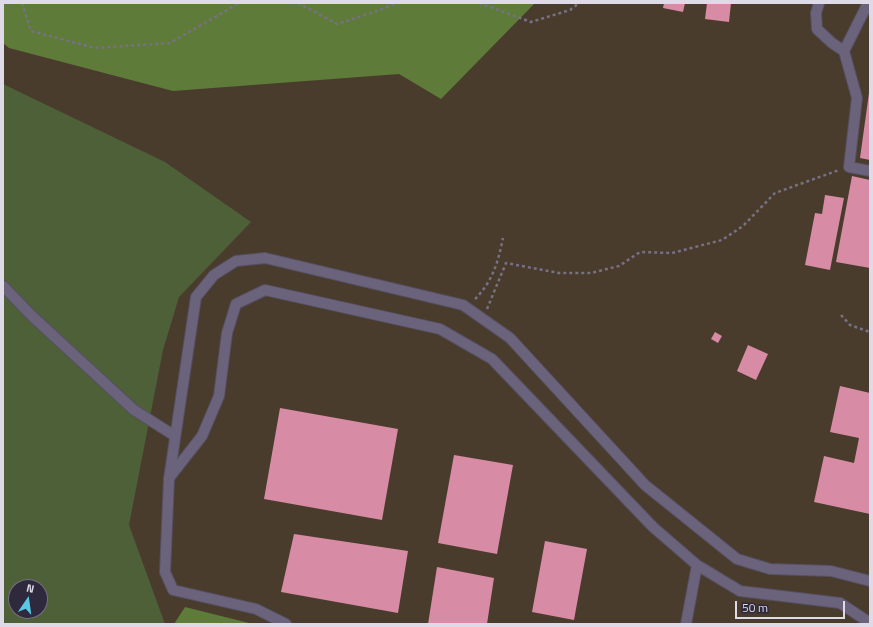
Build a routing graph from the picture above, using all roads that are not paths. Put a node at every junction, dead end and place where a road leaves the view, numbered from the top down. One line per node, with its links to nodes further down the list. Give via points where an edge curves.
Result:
1 (819, 3): 3 (lane, via 816,13 817,29)
2 (868, 3): 3 (lane)
3 (844, 51): 4 (lane, via 857,98 848,167)
4 (870, 171)
5 (3, 286): 6 (lane, via 134,410)
6 (175, 436): 7 (lane); 9 (lane, via 196,297 214,275 236,261 265,258 463,305 510,338 645,485 737,559 770,568 831,571)
7 (169, 479): 8 (lane, via 202,436 219,396 228,333 236,304 265,290 440,329 492,359 653,527); 11 (lane, via 165,572 173,590 256,609)
8 (697, 565): 10 (lane, via 740,591 840,603); 12 (lane)
9 (870, 581)
10 (870, 623)
11 (286, 624)
12 (686, 624)

